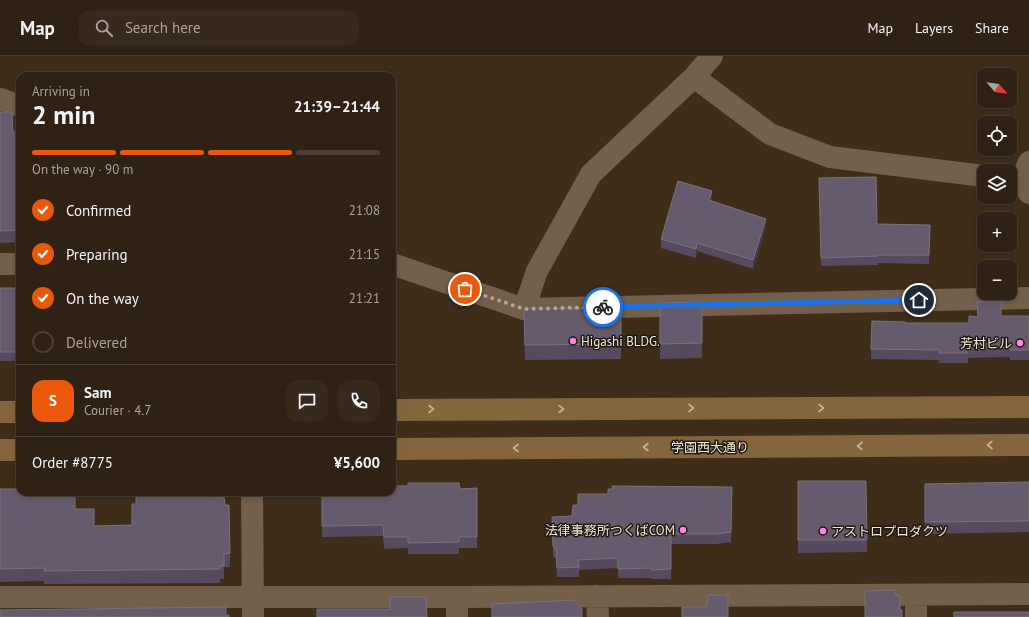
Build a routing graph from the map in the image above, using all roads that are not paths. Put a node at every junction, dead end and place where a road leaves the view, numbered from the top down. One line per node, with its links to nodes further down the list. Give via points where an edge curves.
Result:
1 (712, 56): 2 (street)
2 (694, 77): 5 (street, via 770,134 830,157); 10 (street, via 591,174 537,271)
3 (0, 99): 4 (street)
4 (16, 105)
5 (977, 175)
6 (0, 264): 7 (street)
7 (16, 264)
8 (396, 265): 10 (street)
9 (1029, 298): 10 (street)
10 (524, 309)
11 (1029, 407): 12 (main road, one-way to 11)
12 (396, 410)
13 (0, 412): 14 (main road)
14 (16, 412)
15 (1029, 445): 16 (main road, 学園西大通り, one-way to 16)
16 (396, 448)
17 (0, 450): 18 (main road)
18 (16, 450)
19 (252, 496): 24 (street)
20 (1029, 594): 21 (street)
21 (916, 595): 23 (street); 26 (street)
22 (0, 597): 24 (street)
23 (597, 606): 25 (street)
24 (253, 607): 25 (street)
25 (457, 607)
26 (916, 617)

